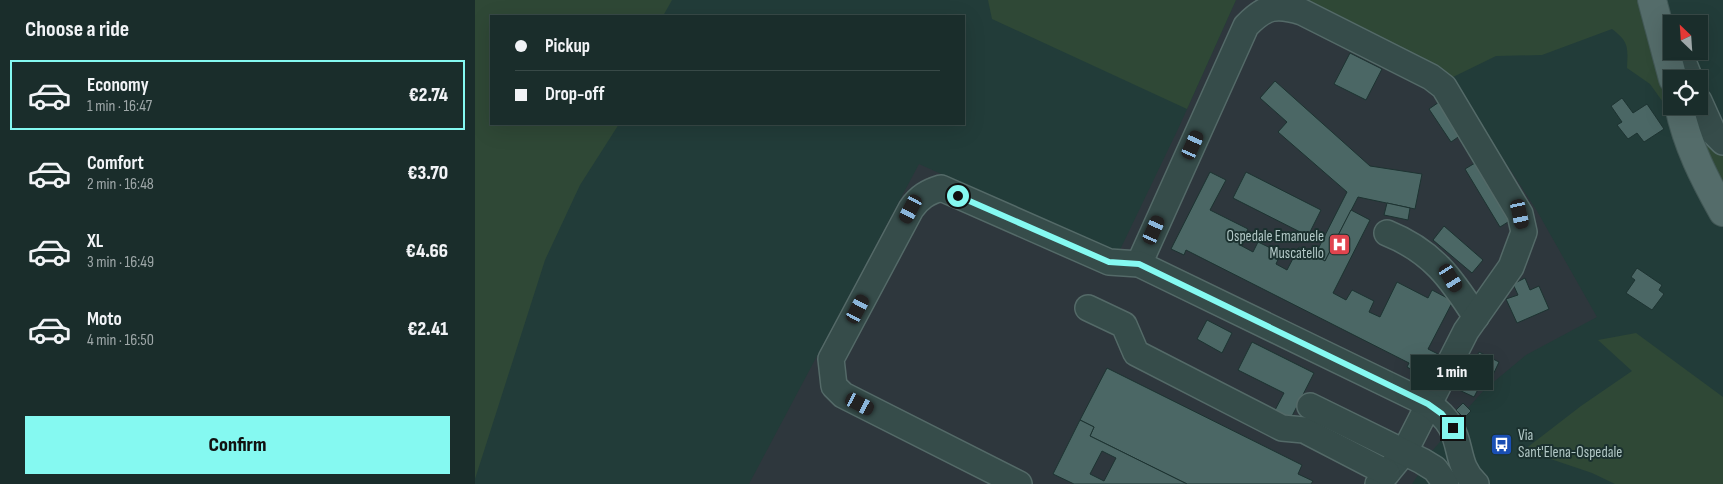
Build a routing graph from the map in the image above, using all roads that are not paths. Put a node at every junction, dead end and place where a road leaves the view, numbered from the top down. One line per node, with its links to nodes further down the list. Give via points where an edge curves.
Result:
1 (1652, 0): 2 (main road)
2 (1663, 26)
3 (1681, 115): 6 (main road, via 1700,169)
4 (1705, 115): 5 (street, via 1713,132)
5 (1723, 142)
6 (1723, 212)
7 (1387, 233): 10 (street, via 1411,243 1451,278)
8 (1139, 264): 10 (street, via 1246,26 1257,14 1283,6 1302,12 1431,77 1444,87 1520,214 1523,232 1511,267); 11 (street); 17 (street, via 1109,262 941,188 917,200 911,209 831,358 834,386 843,395)
9 (1088, 308): 15 (street, via 1124,325 1135,353 1282,428 1303,430)
10 (1476, 317): 11 (street)
11 (1428, 404): 13 (street, via 1442,414); 14 (street)
12 (1310, 406): 14 (street)
13 (1456, 438): 16 (street); 18 (street, via 1466,473)
14 (1405, 452): 15 (street); 16 (street)
15 (1382, 478)
16 (1436, 479)
17 (1019, 484)
18 (1476, 484)

